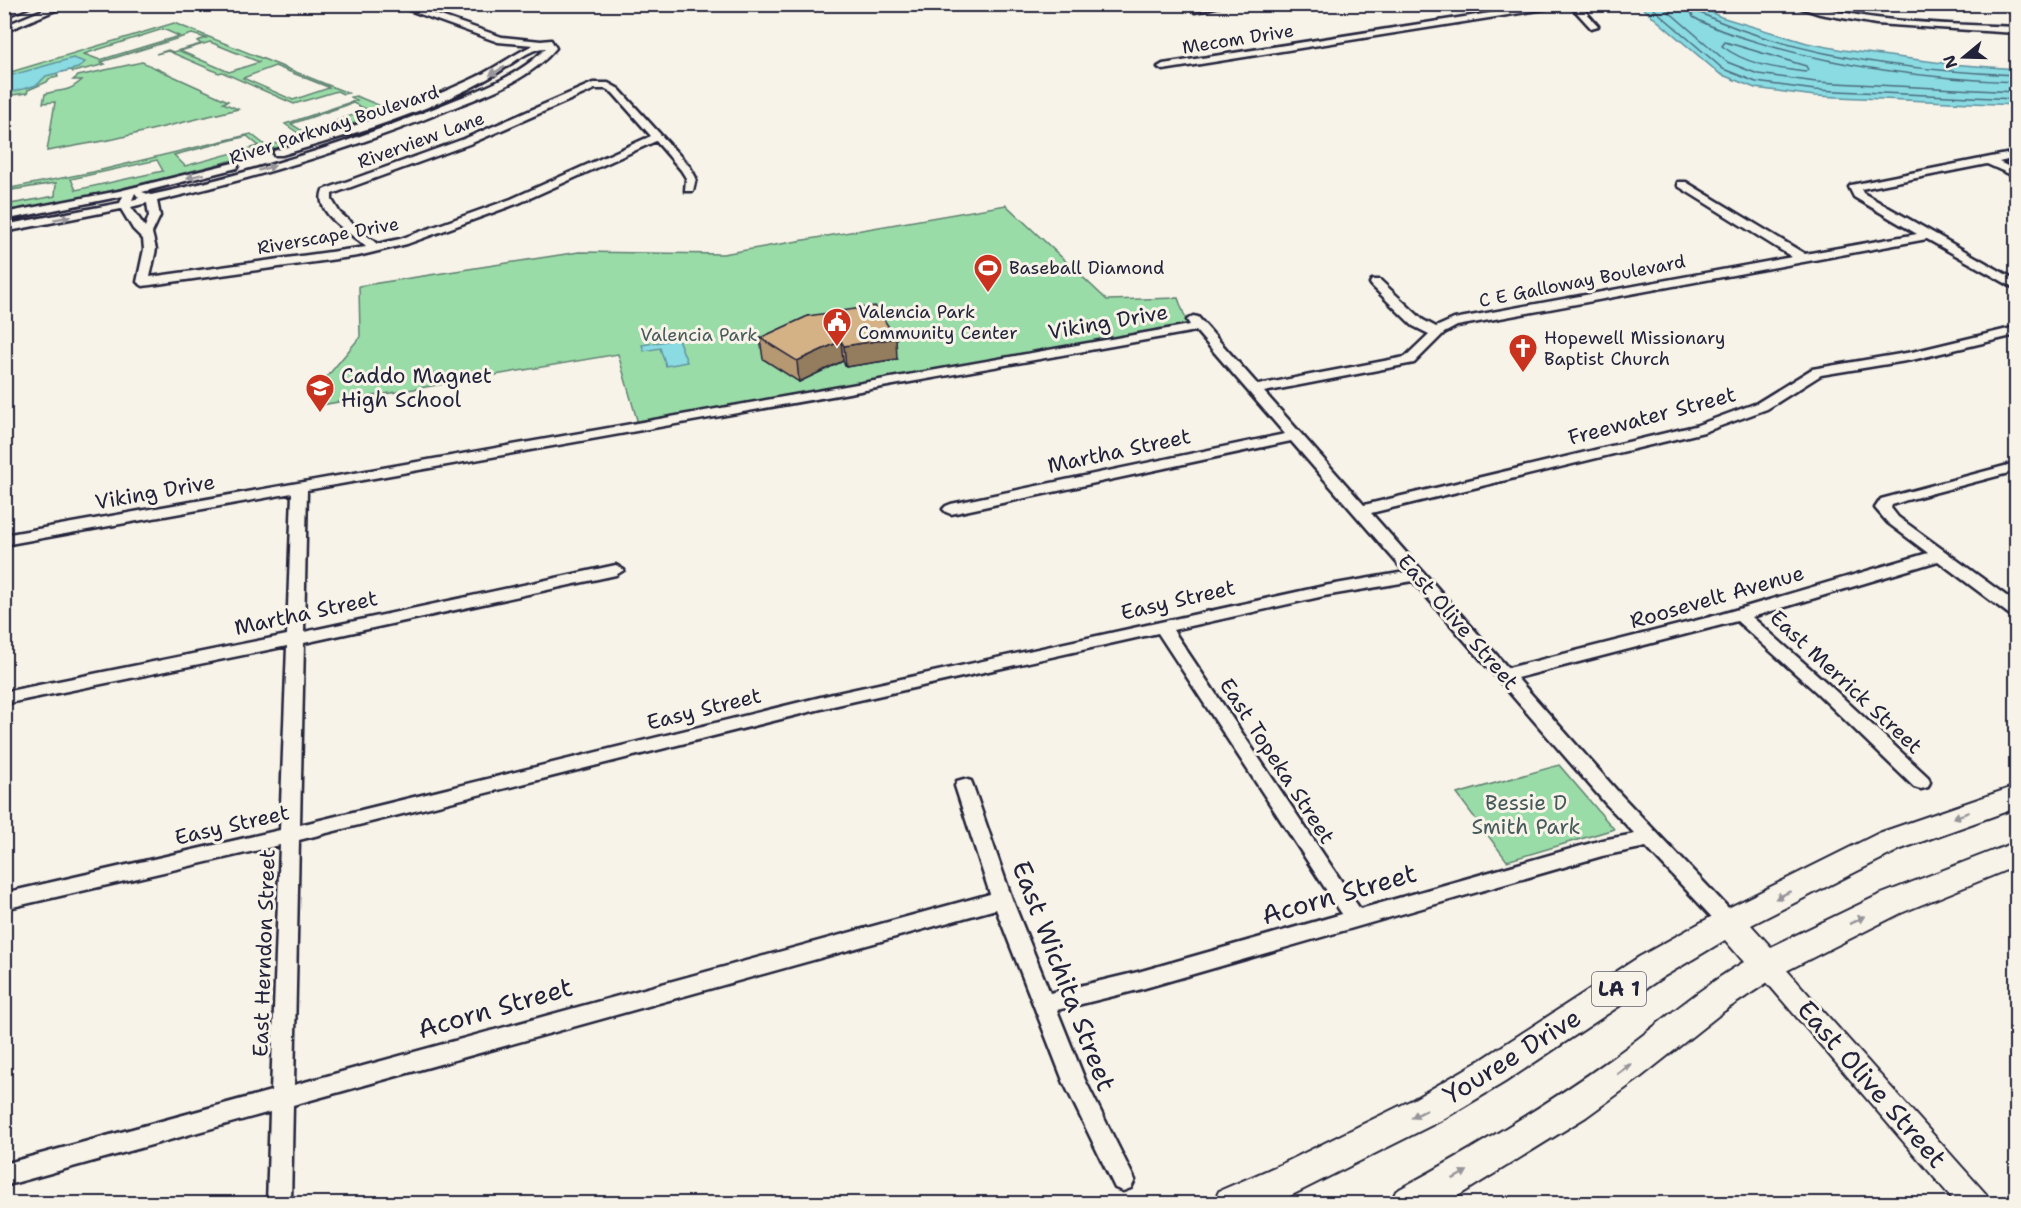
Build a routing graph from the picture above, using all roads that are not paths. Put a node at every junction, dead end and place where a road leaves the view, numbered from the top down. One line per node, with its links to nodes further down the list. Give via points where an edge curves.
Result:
1 (30, 4): 9 (main road)
2 (66, 4): 11 (street)
3 (396, 4): 13 (street, via 501,40)
4 (1224, 4): 8 (street)
5 (1567, 4): 14 (street, Mecom Drive)
6 (1574, 4): 10 (street)
7 (1794, 4): 12 (street, via 1887,23)
8 (1195, 9)
9 (4, 14)
10 (1594, 26)
11 (4, 29)
12 (2016, 30)
13 (548, 42): 17 (street, River Parkway Boulevard, one-way to 17, via 434,100); 24 (street, River Parkway Boulevard, one-way to 13, via 304,158 430,114 535,64 551,48)
14 (1163, 67)
15 (657, 136): 22 (street, via 689,173); 30 (street, Riverscape Drive, via 491,211); 30 (street, Riverview Lane, via 616,92 598,85 457,146 327,192 326,201 336,216)
16 (2016, 154): 18 (street)
17 (266, 157)
18 (1988, 160): 20 (street); 29 (street, via 1855,187 1858,195)
19 (246, 162): 23 (street, River Parkway Boulevard, one-way to 23)
20 (2016, 174)
21 (1682, 184): 31 (street)
22 (689, 189)
23 (131, 191): 24 (street); 25 (street); 26 (street, River Parkway Boulevard)
24 (150, 199): 25 (street, River Parkway Boulevard); 28 (street, Riverscape Drive, via 156,212)
25 (124, 205): 27 (street, River Parkway Boulevard, one-way to 25); 28 (street)
26 (4, 217)
27 (4, 229)
28 (146, 233): 30 (street, Riverscape Drive, via 150,249 143,282)
29 (1929, 235): 31 (street, C E Galloway Boulevard); 33 (street)
30 (375, 249)
31 (1803, 258): 36 (street, C E Galloway Boulevard, via 1454,323)
32 (1376, 283): 36 (street, via 1418,323)
33 (2016, 285)
34 (1196, 322): 37 (street, East Olive Street); 40 (street, Viking Drive, via 777,403)
35 (2016, 331): 42 (street, Freewater Street, via 1912,356 1817,372 1762,406 1700,429)
36 (1435, 332): 37 (street, C E Galloway Boulevard, via 1414,357 1400,363)
37 (1255, 390): 38 (street, East Olive Street)
38 (1296, 436): 41 (street, Martha Street); 42 (street, East Olive Street)
39 (2016, 467): 44 (street, via 1886,502 1883,508 1893,520)
40 (307, 487): 43 (street, Viking Drive); 50 (street, East Herndon Street)
41 (951, 509)
42 (1361, 511): 46 (street, East Olive Street)
43 (4, 540)
44 (1940, 555): 47 (street); 48 (street, Roosevelt Avenue)
45 (616, 570): 50 (street, Martha Street)
46 (1417, 575): 49 (street, Easy Street); 51 (street, East Olive Street)
47 (2016, 611)
48 (1740, 615): 51 (street, Roosevelt Avenue); 53 (street, East Merrick Street)
49 (1162, 627): 56 (street, Easy Street, via 811,705); 61 (street, East Topeka Street)
50 (297, 639): 52 (street, Martha Street); 56 (street, East Herndon Street)
51 (1505, 675): 57 (street, East Olive Street)
52 (4, 698)
53 (1921, 782)
54 (964, 786): 59 (street, East Wichita Street)
55 (2016, 796): 62 (main road, Youree Drive / LA 1, one-way to 62, via 1890,841)
56 (291, 835): 60 (street, Easy Street); 65 (street, East Herndon Street)
57 (1650, 839): 61 (street, Acorn Street, via 1602,848); 62 (street, East Olive Street)
58 (2016, 854): 63 (main road, one-way to 58, via 1897,899)
59 (1002, 899): 64 (street, East Wichita Street); 65 (street, Acorn Street)
60 (4, 901)
61 (1356, 919): 64 (street, Acorn Street)
62 (1729, 922): 63 (main road); 69 (main road, Youree Drive / LA 1, one-way to 69, via 1427,1110 1297,1176)
63 (1767, 965): 70 (main road, one-way to 63, via 1476,1167 1553,1118); 71 (street, East Olive Street)
64 (1043, 1004): 67 (street, East Wichita Street, via 1090,1117)
65 (283, 1098): 66 (street, Acorn Street); 68 (street, East Herndon Street)
66 (4, 1175)
67 (1123, 1180)
68 (279, 1203)
69 (1232, 1203)
70 (1409, 1203)
71 (1976, 1203)

